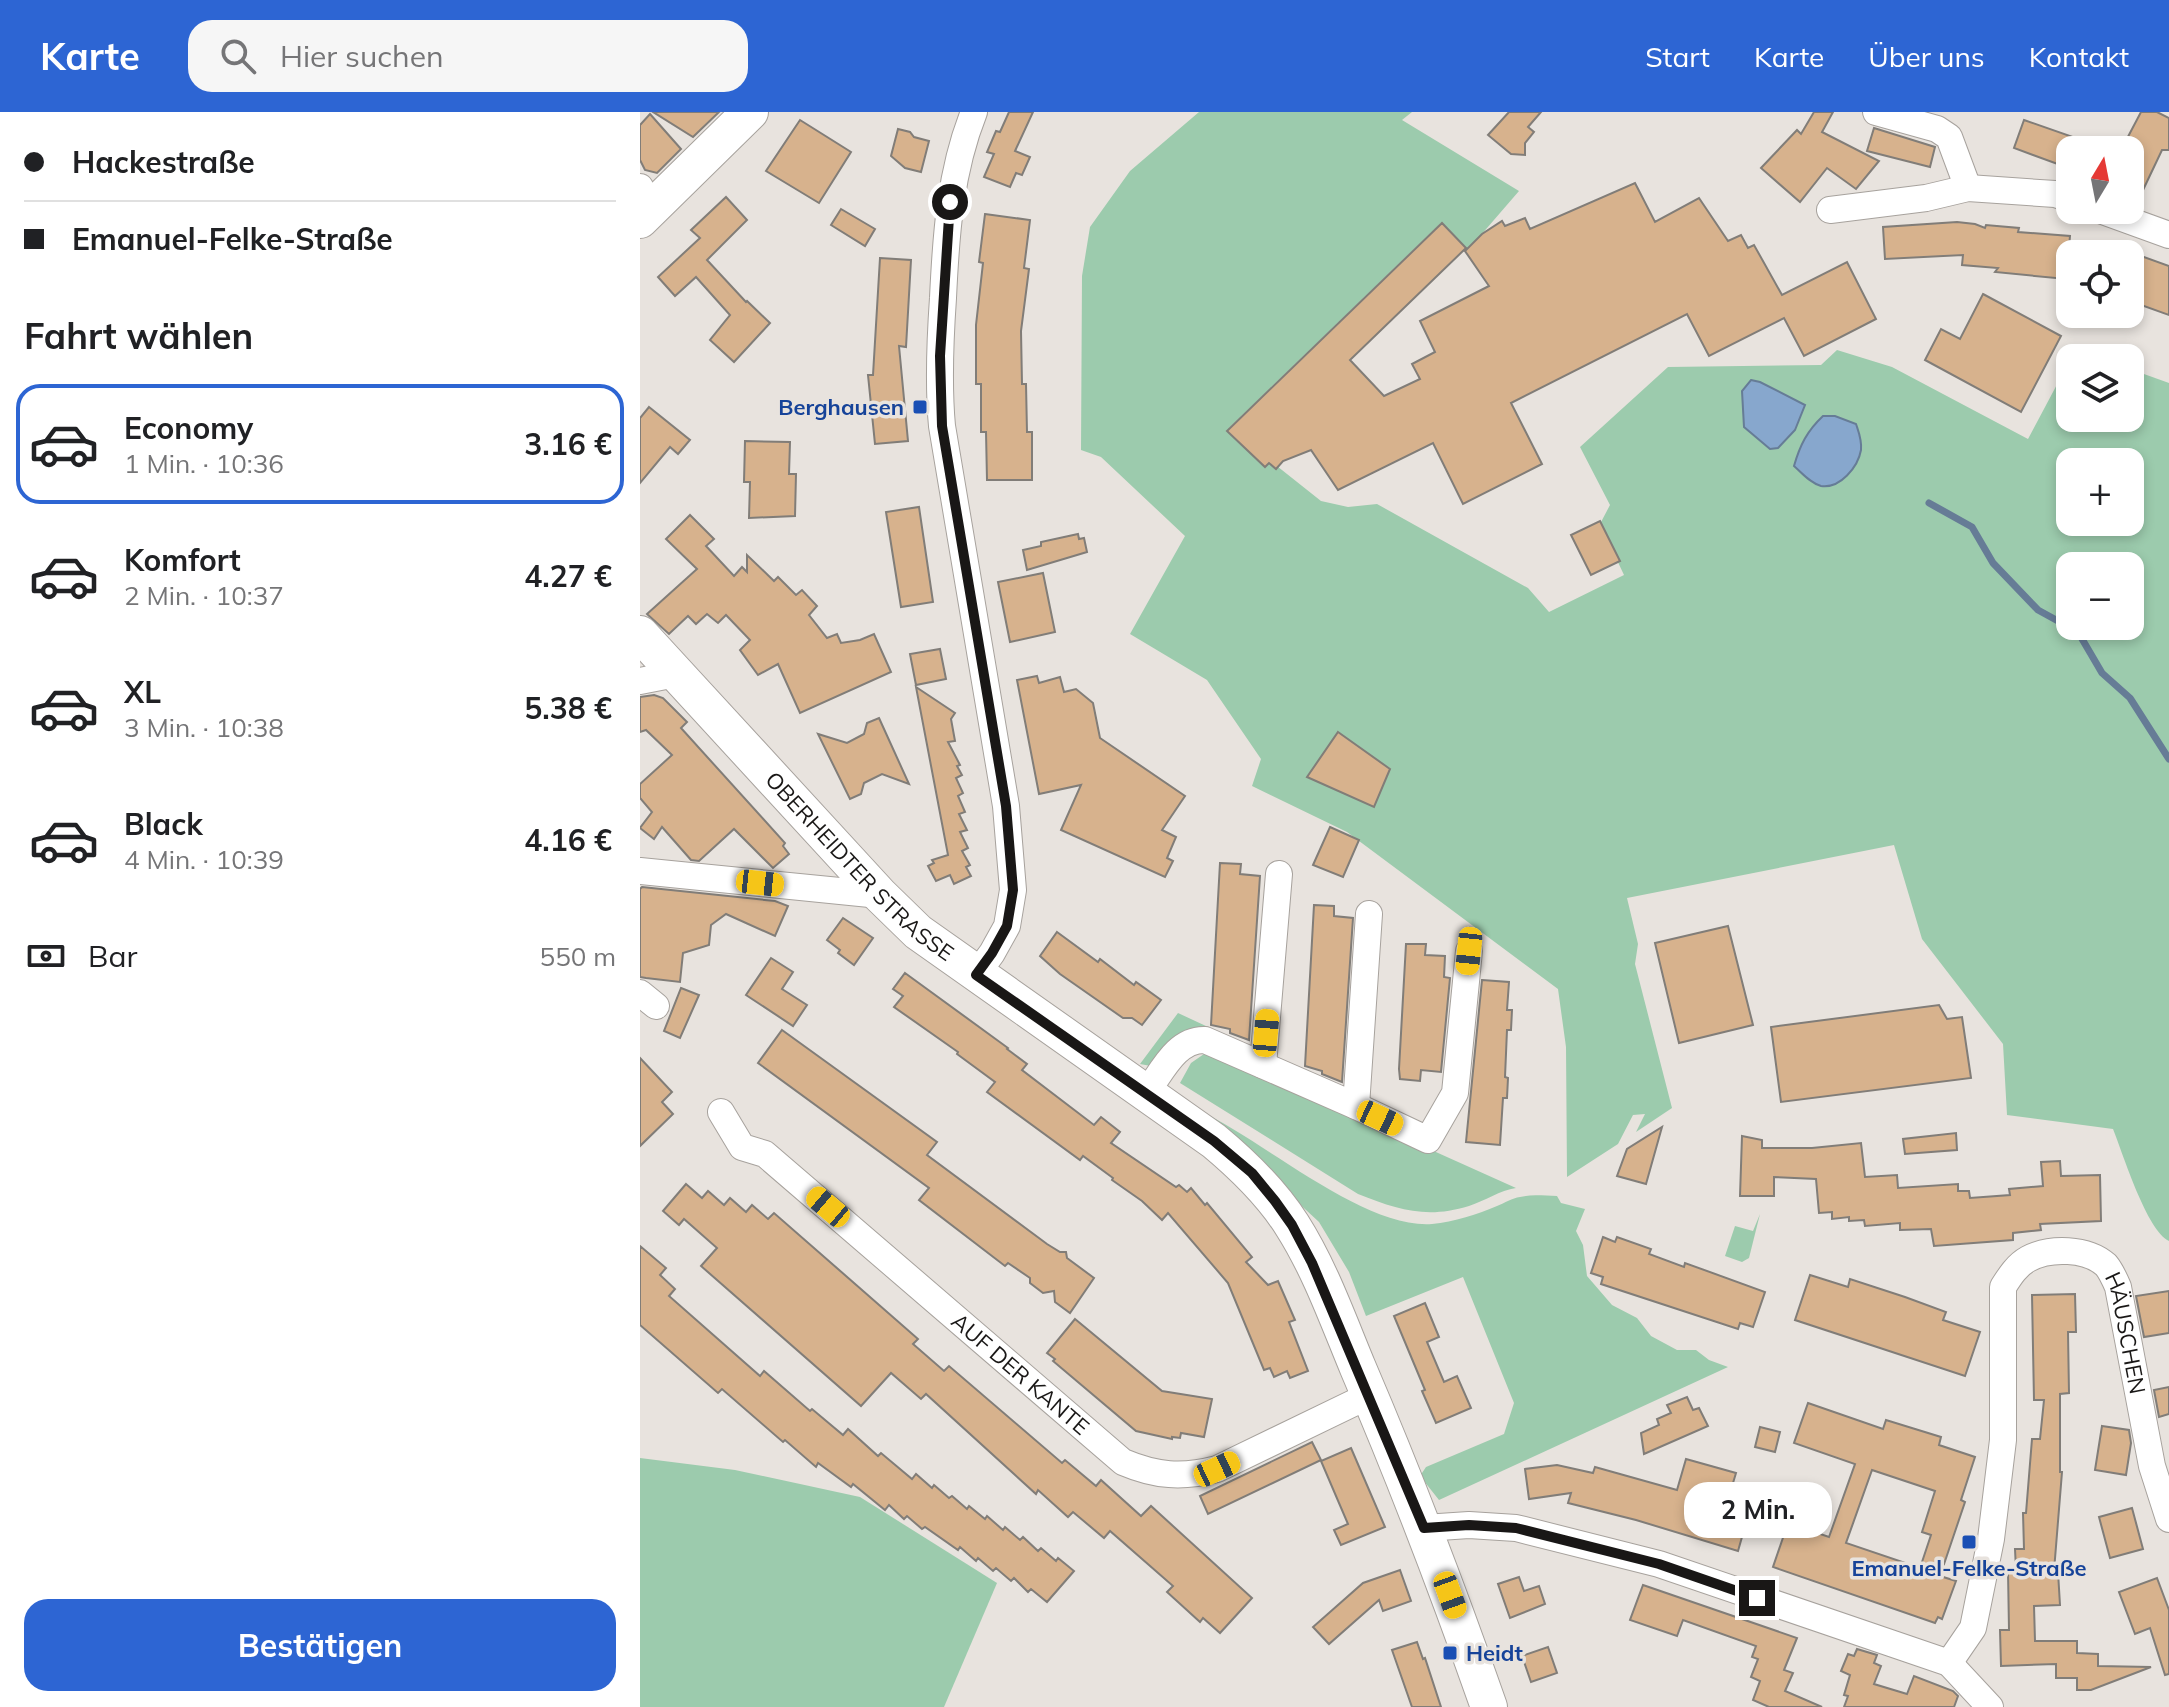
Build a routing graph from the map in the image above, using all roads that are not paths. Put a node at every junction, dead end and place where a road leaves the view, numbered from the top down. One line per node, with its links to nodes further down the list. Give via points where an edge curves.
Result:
1 (750, 112): 6 (street)
2 (974, 112): 18 (street, via 958,155 947,224 939,388 1006,806 1013,890 1007,926)
3 (1876, 112): 4 (street, via 1949,137)
4 (1968, 188): 5 (street); 7 (street)
5 (2056, 194)
6 (644, 205)
7 (1830, 210)
8 (2139, 224): 9 (street)
9 (2169, 235)
10 (640, 634): 11 (street, OBERHEIDTER STRASSE)
11 (676, 674): 12 (street); 15 (street, OBERHEIDTER STRASSE)
12 (640, 681)
13 (640, 871): 15 (street)
14 (1279, 874): 19 (street)
15 (880, 895): 18 (street, OBERHEIDTER STRASSE, via 918,932)
16 (1369, 914): 21 (street)
17 (1469, 951): 21 (street, via 1455,1093 1428,1140)
18 (976, 975): 20 (street, OBERHEIDTER STRASSE)
19 (1263, 1065): 20 (street, via 1195,1040 1177,1051); 21 (street)
20 (1146, 1093): 23 (street, OBERHEIDTER STRASSE, via 1214,1141 1275,1201 1312,1263)
21 (1356, 1106)
22 (721, 1112): 23 (street, AUF DER KANTE, via 742,1147 765,1154 1123,1462 1167,1475 1217,1469)
23 (1370, 1395): 25 (street, OBERHEIDTER STRASSE)
24 (2169, 1519): 26 (street, HÄUSCHEN, via 2152,1466 2118,1287 2108,1267 2096,1258 2058,1251 2028,1259 2003,1287 2003,1440 1991,1539 1973,1628)
25 (1424, 1528): 26 (street, via 1516,1528 1659,1564); 27 (street, OBERHEIDTER STRASSE)
26 (1949, 1663): 28 (street)
27 (1489, 1707)
28 (1990, 1707)

